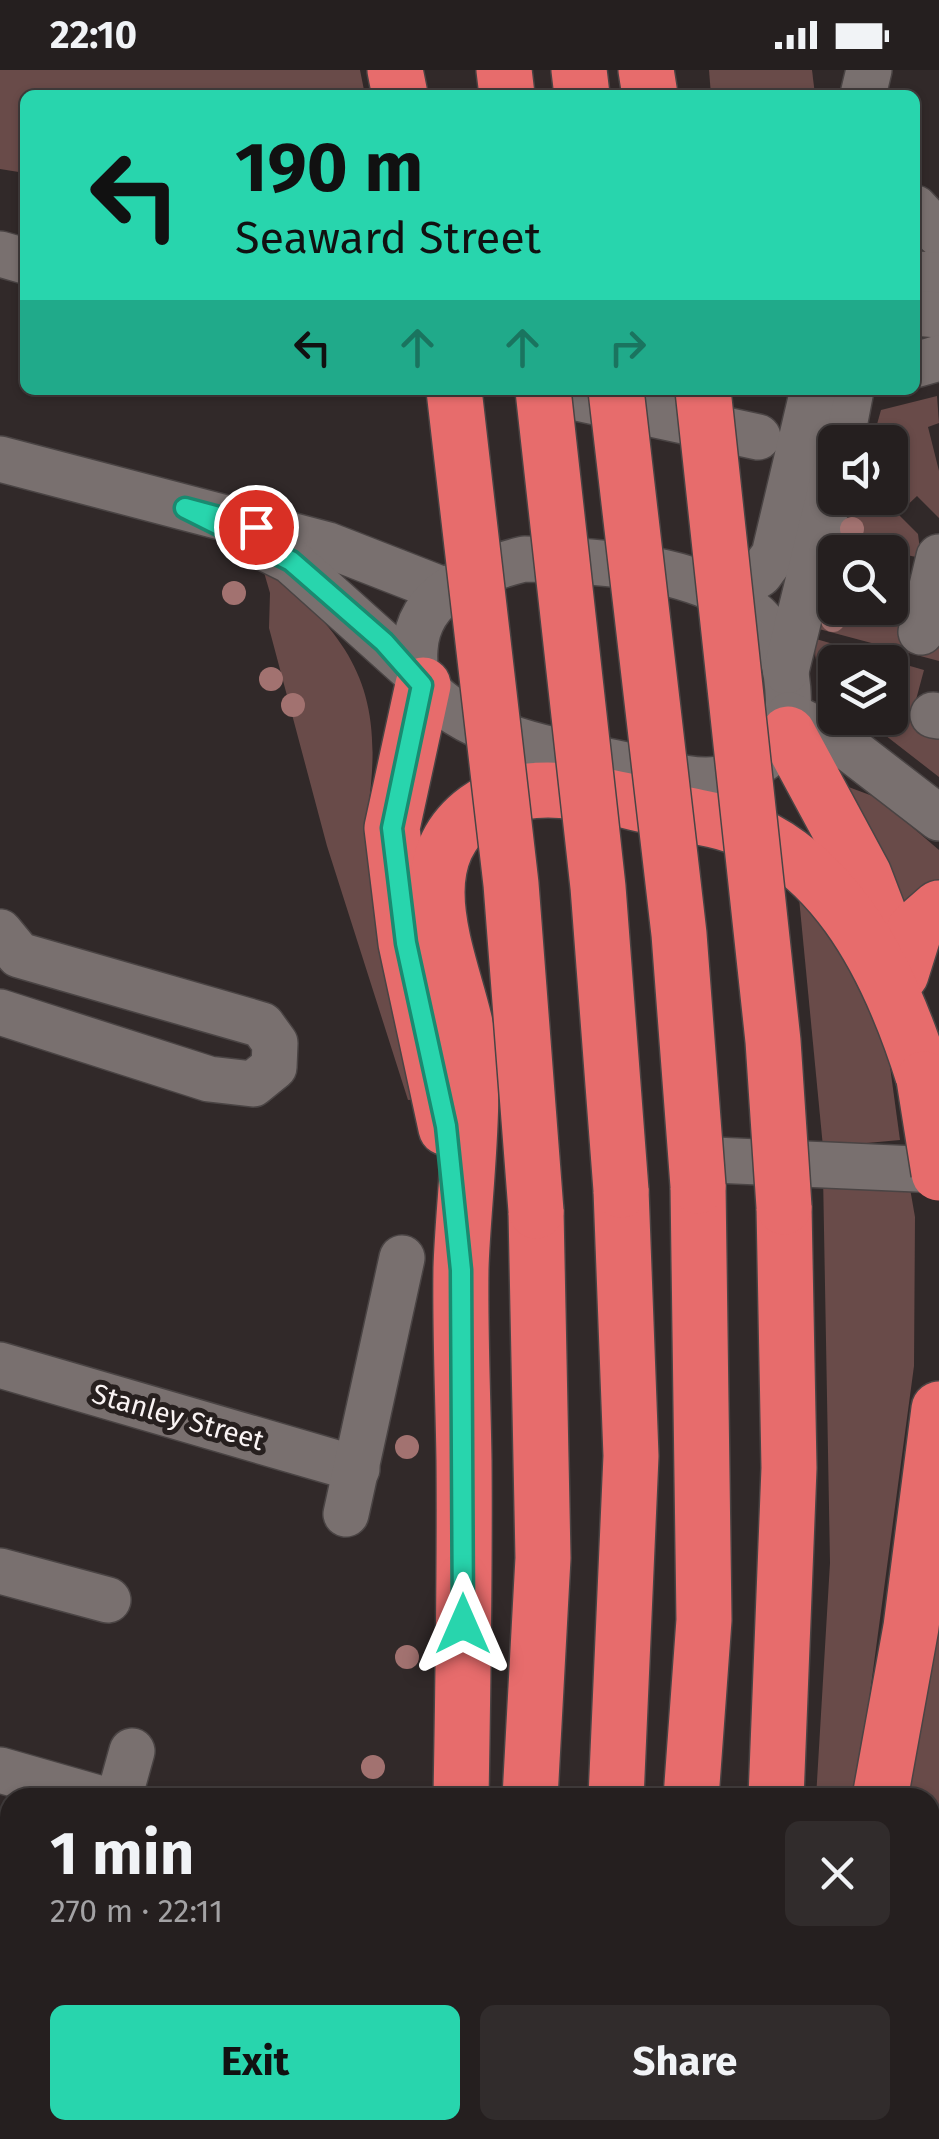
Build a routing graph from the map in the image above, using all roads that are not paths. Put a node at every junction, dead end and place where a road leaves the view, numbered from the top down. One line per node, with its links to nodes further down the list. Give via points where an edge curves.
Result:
1 (920, 213): 2 (street)
2 (939, 234)
3 (455, 395): 43 (highway, bridge, via 511,884 536,1211 543,1558)
4 (542, 395): 44 (highway, bridge, via 598,887 621,1190 631,1456)
5 (564, 395): 10 (street)
6 (617, 395): 29 (highway, bridge)
7 (695, 395): 14 (highway, bridge)
8 (703, 395): 14 (highway, bridge)
9 (844, 405): 17 (street, via 774,555 760,574)
10 (758, 437)
11 (0, 459): 12 (street)
12 (185, 508): 16 (street, via 328,545); 20 (street, via 291,561)
13 (824, 515): 19 (street)
14 (714, 520): 46 (highway, bridge, via 773,1041 784,1207 789,1468)
15 (939, 556): 18 (street)
16 (446, 590): 17 (street, via 490,567 541,559 592,560 698,582); 20 (street, via 420,622)
17 (728, 595): 19 (street, via 766,627)
18 (921, 632)
19 (786, 670): 21 (street)
20 (420, 680): 21 (street, via 469,718 540,746 698,780 745,770 770,756); 31 (highway, via 392,828 406,943 446,1126)
21 (789, 725): 22 (street, via 838,740); 25 (highway, via 864,875)
22 (939, 818)
23 (939, 908): 25 (highway, via 916,929)
24 (0, 932): 26 (street, via 20,956 262,1024 275,1043 274,1067 253,1084 209,1079)
25 (902, 974): 27 (highway)
26 (0, 1012)
27 (917, 1058): 28 (highway, bridge); 31 (highway, via 893,990 854,924 773,842 729,823 616,798 543,790 478,809 452,840 437,877 439,935 469,1054)
28 (939, 1172): 29 (street)
29 (706, 1173): 45 (highway, via 704,1620)
30 (402, 1258): 34 (street)
31 (461, 1270): 42 (highway)
32 (0, 1365): 34 (street, Stanley Street)
33 (939, 1409): 47 (highway)
34 (357, 1469): 35 (street)
35 (346, 1514)
36 (0, 1571): 37 (street)
37 (108, 1600)
38 (132, 1751): 41 (street)
39 (0, 1770): 40 (street)
40 (63, 1788)
41 (122, 1788)
42 (461, 1788)
43 (531, 1788)
44 (616, 1788)
45 (691, 1788)
46 (776, 1788)
47 (882, 1788)

